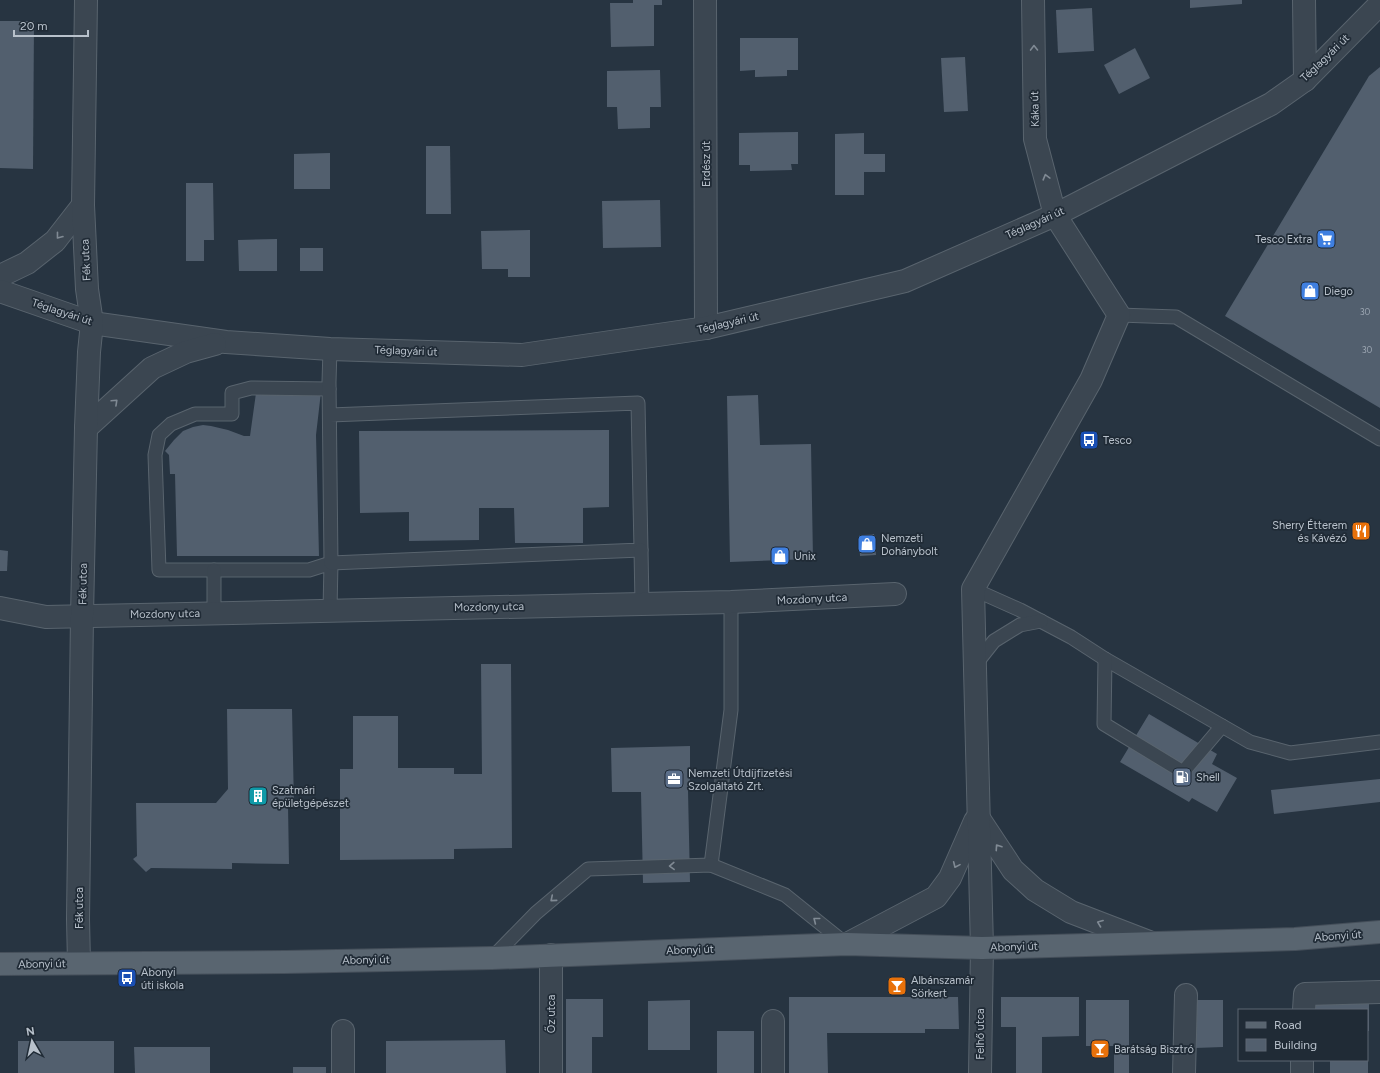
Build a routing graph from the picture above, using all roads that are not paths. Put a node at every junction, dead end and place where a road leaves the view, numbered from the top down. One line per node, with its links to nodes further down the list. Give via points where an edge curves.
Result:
1 (86, 0): 7 (street, Fék utca)
2 (705, 0): 13 (street, Erdész út)
3 (1033, 0): 8 (street, Káka út, one-way to 3, via 1035,138)
4 (1304, 0): 6 (street)
5 (1380, 4): 6 (street, Téglagyári út)
6 (1305, 80): 8 (street, Téglagyári út, via 1270,104)
7 (83, 205): 9 (street, one-way to 9, via 55,241 27,263); 12 (street, Fék utca, via 87,289)
8 (1056, 215): 11 (street, Káka út); 13 (street, Téglagyári út, via 905,281)
9 (0, 276)
10 (0, 291): 12 (street, Téglagyári út)
11 (1119, 315): 19 (lane, via 1176,317); 23 (street, via 1091,380)
12 (92, 323): 14 (street, Téglagyári út); 18 (street, Fék utca)
13 (706, 328): 15 (street, Téglagyári út, via 522,355)
14 (226, 342): 15 (street, Téglagyári út); 18 (street, one-way to 14, via 152,368 186,352)
15 (330, 350): 16 (lane)
16 (329, 389): 17 (lane); 22 (lane, via 251,388 232,393 232,414 195,414 171,424 159,435 155,455 159,570)
17 (330, 415): 20 (lane, via 638,403); 21 (lane)
18 (86, 428): 30 (street, Fék utca)
19 (1380, 440)
20 (641, 550): 21 (lane); 26 (lane)
21 (331, 563): 22 (lane, via 309,570); 28 (lane)
22 (214, 570): 29 (lane)
23 (973, 589): 31 (lane); 33 (street, Felhő utca)
24 (895, 594): 25 (street, Mozdony utca)
25 (731, 602): 26 (street, Mozdony utca); 37 (lane, via 730,710)
26 (642, 604): 28 (street, Mozdony utca)
27 (0, 608): 30 (street, Mozdony utca, via 46,617)
28 (330, 610): 29 (street, Mozdony utca)
29 (214, 613): 30 (street, Mozdony utca)
30 (82, 616): 44 (street, Fék utca)
31 (1041, 621): 32 (lane, via 1071,636); 33 (lane, via 1020,625 994,641)
32 (1105, 659): 34 (lane); 34 (lane, via 1104,724 1183,772)
33 (974, 666): 36 (street, Felhő utca)
34 (1222, 726): 35 (lane, via 1250,742 1290,753)
35 (1380, 742)
36 (978, 817): 39 (street, one-way to 36, via 1071,912 1035,890 1013,870); 40 (street, one-way to 40, via 950,878 936,897); 41 (street, Felhő utca)
37 (711, 865): 40 (lane, one-way to 37, via 785,895); 43 (lane, one-way to 43, via 588,869 536,912)
38 (1380, 932): 39 (main road, Abonyi út, via 1295,939)
39 (1149, 942): 41 (main road, Abonyi út)
40 (847, 944): 41 (main road, Abonyi út); 42 (main road, Abonyi út)
41 (982, 948): 55 (street, Felhő utca)
42 (551, 955): 43 (main road, Abonyi út); 53 (street, Őz utca)
43 (492, 958): 44 (main road, Abonyi út)
44 (79, 963): 45 (main road, Abonyi út)
45 (0, 964)
46 (1380, 992): 48 (street)
47 (1186, 996): 56 (street)
48 (1304, 1002)
49 (773, 1021): 54 (street)
50 (343, 1031): 52 (street)
51 (1302, 1061): 57 (street)
52 (343, 1073)
53 (551, 1073)
54 (773, 1073)
55 (980, 1073)
56 (1184, 1073)
57 (1302, 1073)

